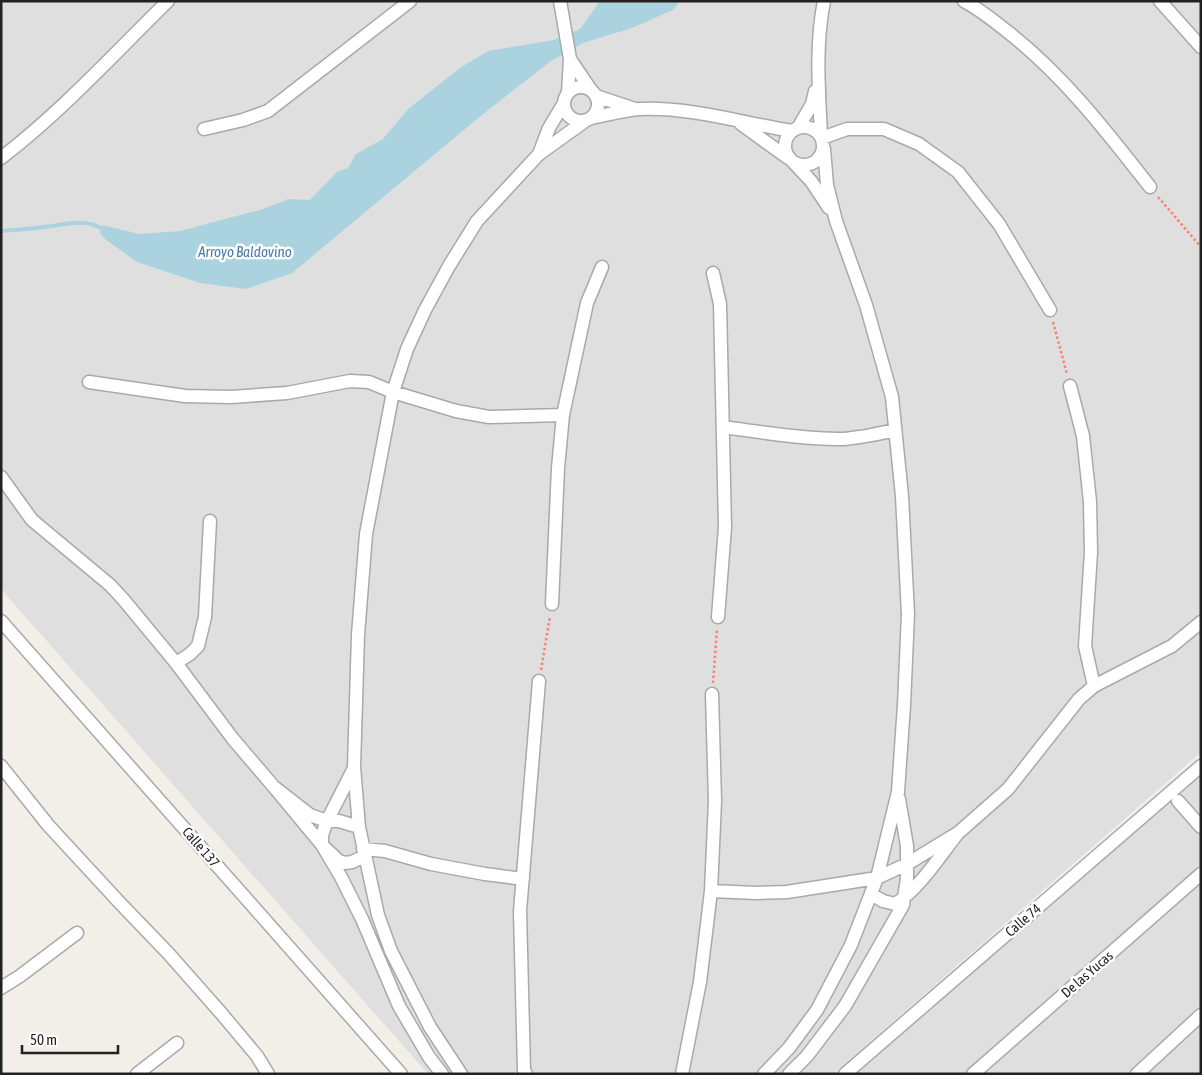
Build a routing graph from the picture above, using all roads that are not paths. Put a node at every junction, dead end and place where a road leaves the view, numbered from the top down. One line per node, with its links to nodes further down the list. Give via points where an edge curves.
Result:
1 (168, 1): 19 (street, via 70,97)
2 (410, 1): 15 (street, via 268,111)
3 (560, 1): 8 (street)
4 (824, 1): 9 (street, via 819,29)
5 (964, 1): 21 (street, via 978,8 1033,52 1091,113)
6 (1160, 1): 7 (street)
7 (1201, 46)
8 (570, 59): 10 (street); 11 (street)
9 (818, 78): 16 (street, via 812,104); 17 (street)
10 (594, 93): 11 (street, via 582,87 572,90); 12 (street); 13 (street, via 598,110)
11 (566, 98): 13 (street, via 568,115 573,119); 18 (street)
12 (637, 109): 13 (street); 14 (street, via 666,109)
13 (588, 120): 18 (street)
14 (737, 122): 16 (street); 20 (street)
15 (204, 129)
16 (795, 129): 17 (street, via 811,128); 20 (street, via 786,141 786,154)
17 (822, 141): 20 (street, via 818,160 813,164); 22 (street, via 827,185); 25 (street, via 847,128 884,129 919,144 958,172 1000,224)
18 (539, 154): 28 (street, via 477,221 449,266 407,349)
19 (1, 158)
20 (792, 161): 22 (street, via 811,181)
21 (1150, 188)
22 (836, 221): 31 (street, via 866,305 892,397)
23 (602, 267): 29 (street, via 586,303)
24 (713, 273): 30 (street, via 720,304)
25 (1050, 310)
26 (89, 382): 28 (street, via 185,396 231,397 287,392 350,381 369,382)
27 (1070, 386): 40 (street, via 1083,436 1090,502 1091,552 1085,646)
28 (393, 392): 29 (street, via 456,411 489,417); 44 (street, via 366,534 358,635)
29 (563, 415): 34 (street)
30 (723, 427): 31 (street, via 839,439); 35 (street, via 725,527)
31 (895, 430): 46 (street, via 908,614)
32 (1, 477): 38 (street, via 32,520 110,585)
33 (210, 521): 38 (street, via 205,617 198,646)
34 (552, 604)
35 (718, 617)
36 (1, 621): 67 (street, Calle 137)
37 (1201, 622): 40 (street, via 1172,646)
38 (176, 663): 45 (street)
39 (539, 681): 57 (street)
40 (1094, 686): 51 (street, via 1079,699 1008,789)
41 (712, 694): 58 (street, via 716,801)
42 (1, 766): 66 (street, via 48,825 221,1013)
43 (1201, 766): 74 (street, Calle 74)
44 (354, 767): 48 (street); 49 (street)
45 (274, 787): 48 (street, via 310,815); 52 (street)
46 (898, 792): 54 (street); 56 (street)
47 (1178, 801): 50 (street)
48 (327, 821): 49 (street); 52 (street)
49 (359, 827): 53 (street)
50 (1201, 827)
51 (958, 833): 54 (street); 60 (street)
52 (322, 845): 53 (street, via 338,862 352,862); 68 (street, via 362,919 399,1006)
53 (364, 853): 57 (street, via 385,851 440,866); 69 (street, via 378,915 391,951 430,1027)
54 (907, 864): 56 (street); 60 (street)
55 (1201, 874): 75 (street, De las Yucas)
56 (877, 878): 58 (street, via 787,892); 59 (street)
57 (523, 879): 70 (street, via 520,920)
58 (711, 891): 71 (street, via 700,982)
59 (871, 894): 60 (street, via 883,902 895,904); 72 (street, via 851,945 817,1010 789,1048)
60 (904, 898): 73 (street, via 845,1006)
61 (76, 933): 62 (street)
62 (1, 988)
63 (1201, 1015): 76 (street)
64 (177, 1042): 65 (street)
65 (137, 1074)
66 (268, 1074)
67 (401, 1074)
68 (442, 1074)
69 (462, 1074)
70 (526, 1074)
71 (682, 1074)
72 (764, 1074)
73 (789, 1074)
74 (845, 1074)
75 (973, 1074)
76 (1136, 1074)

